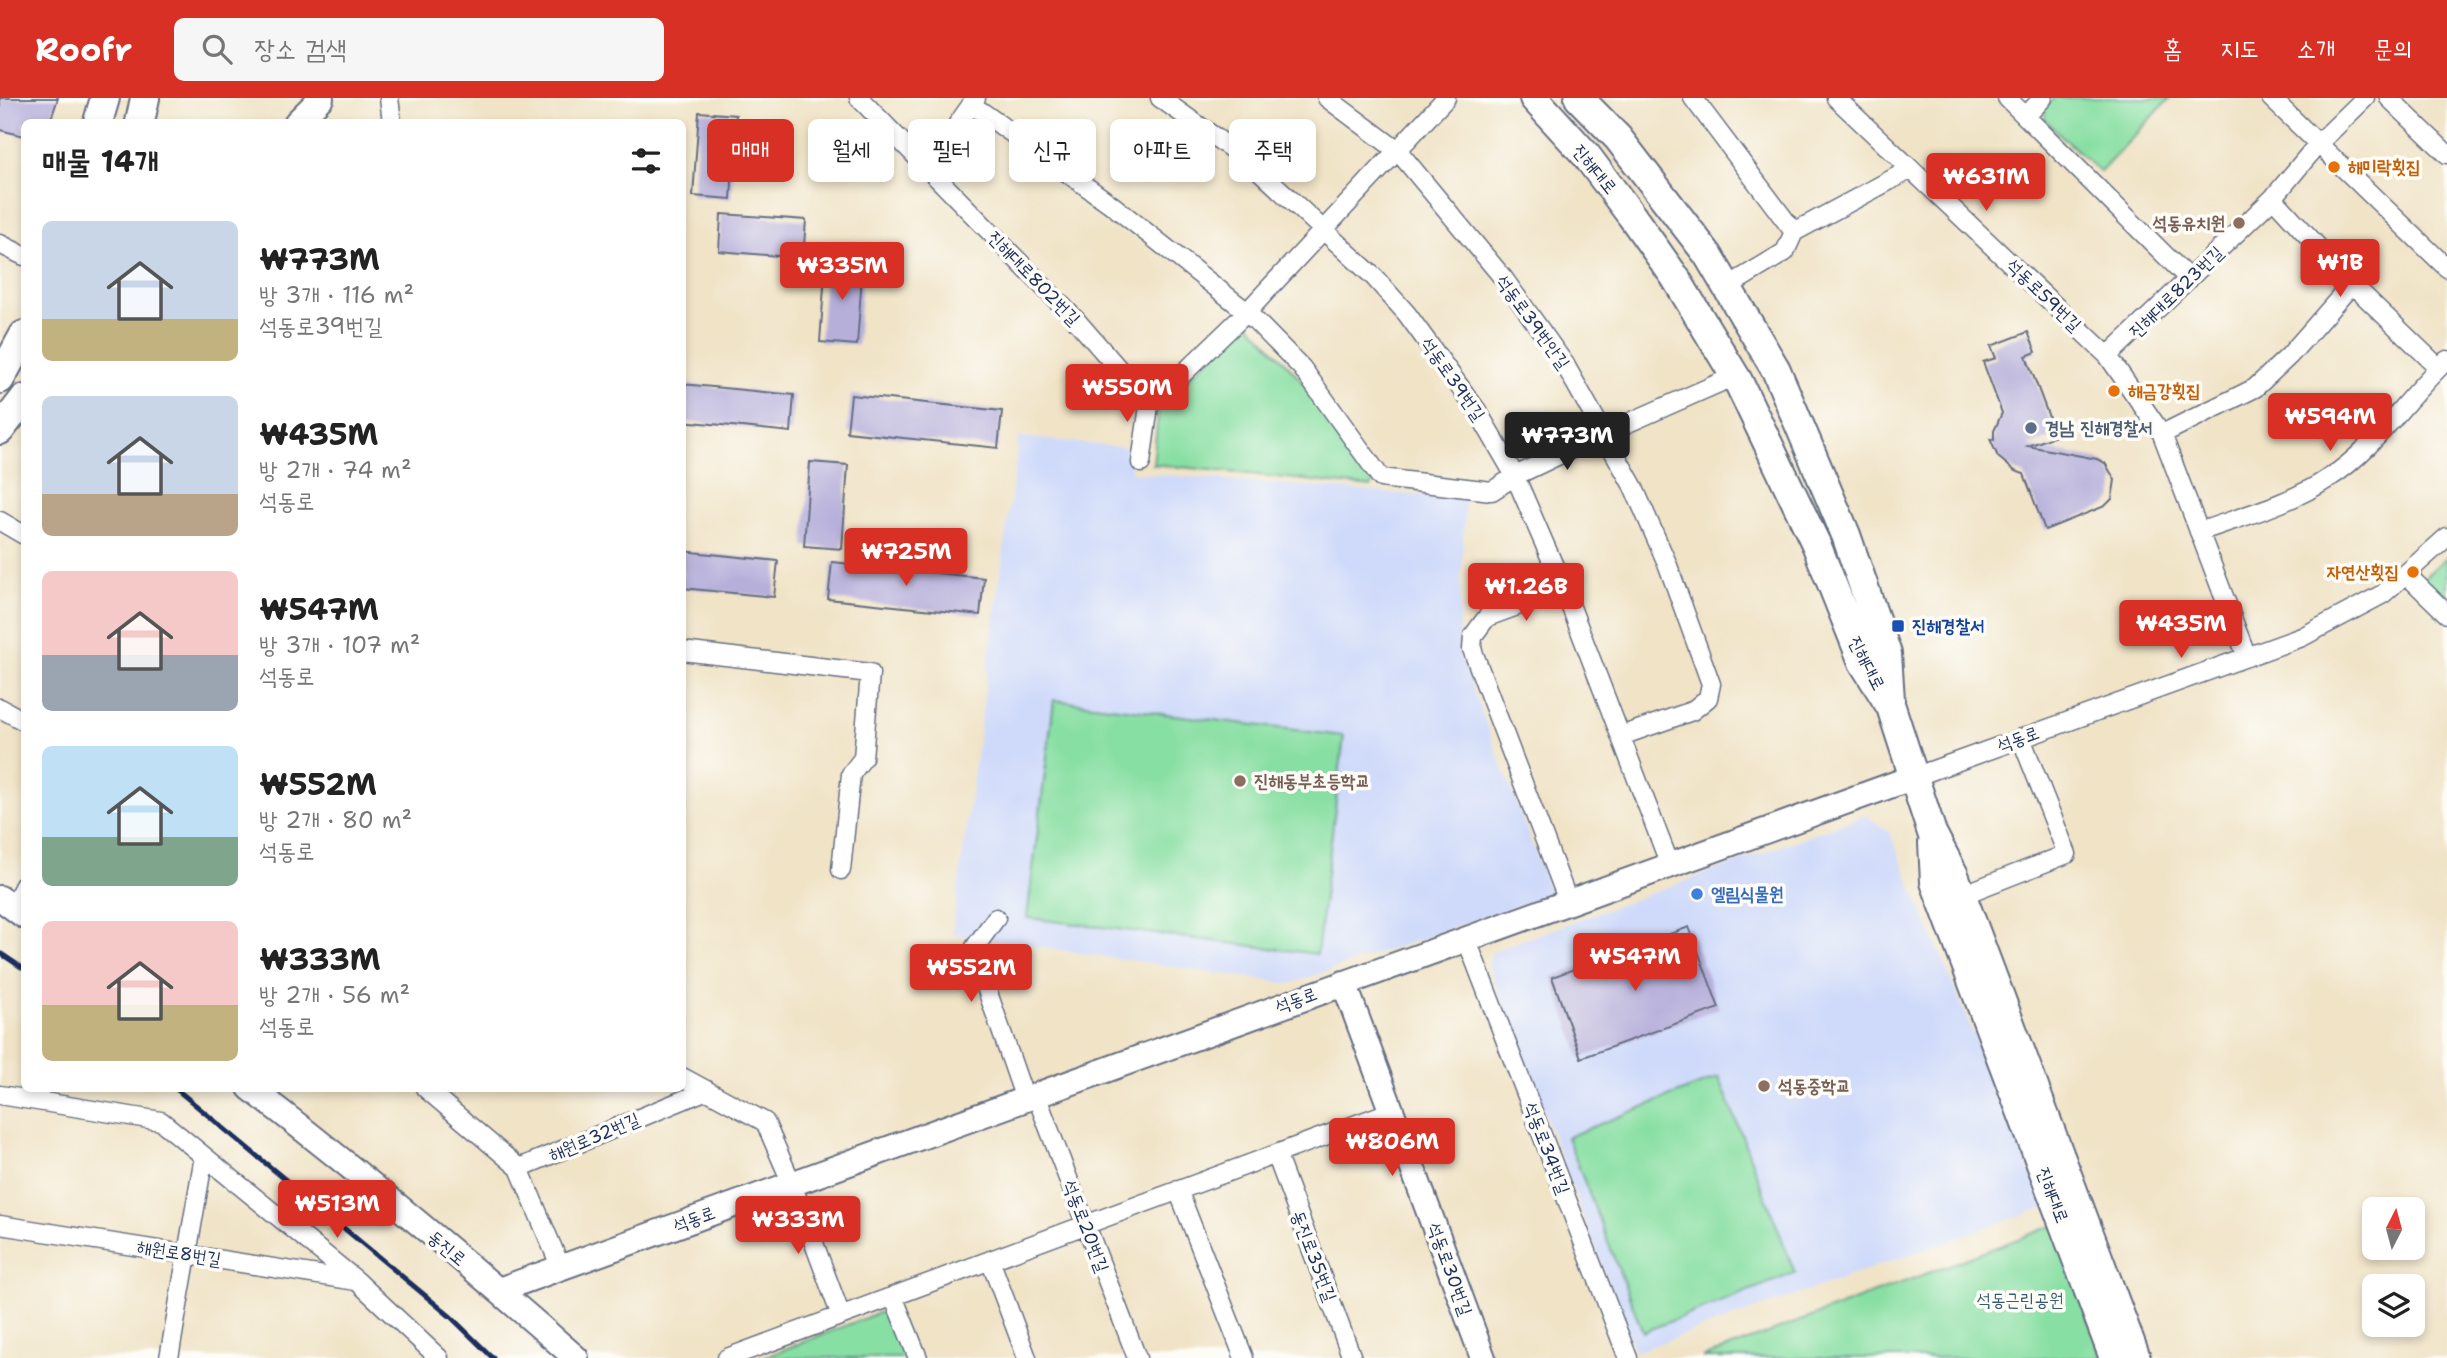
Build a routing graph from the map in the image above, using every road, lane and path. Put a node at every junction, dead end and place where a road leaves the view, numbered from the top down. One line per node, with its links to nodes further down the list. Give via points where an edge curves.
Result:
1 (105, 98): 20 (main road)
2 (145, 98): 21 (main road)
3 (321, 98): 22 (street)
4 (389, 98): 23 (street)
5 (859, 98): 26 (street, 진해대로802번길)
6 (1160, 98): 32 (street, 석동로39번길, via 1250,162)
7 (1328, 98): 27 (street, 석동로39번안길)
8 (1446, 98): 27 (street)
9 (1534, 98): 44 (main road, 진해대로, via 1632,215)
10 (1693, 98): 33 (street)
11 (1836, 98): 29 (street, 석동로59번길)
12 (2007, 98): 19 (street)
13 (2043, 98): 19 (street)
14 (2271, 98): 25 (street)
15 (2365, 98): 25 (street, 진해대로823번길)
16 (2389, 98): 28 (street)
17 (973, 101): 24 (street); 40 (street)
18 (1593, 102): 39 (main road, 진해대로)
19 (2026, 116): 37 (street)
20 (99, 119)
21 (141, 119)
22 (300, 119)
23 (392, 119)
24 (961, 119)
25 (2318, 144): 31 (street, 진해대로823번길); 36 (street)
26 (908, 148)
27 (1398, 151): 32 (street); 49 (street, 석동로39번안길, via 1519,300 1564,363)
28 (2447, 154)
29 (1911, 169): 33 (street); 42 (street, 석동로59번길)
30 (941, 182): 46 (street, 진해대로802번길, via 1075,319 1136,389)
31 (2273, 198): 37 (street, 진해대로823번길); 38 (street)
32 (1323, 230): 40 (street); 52 (street, 석동로39번길, via 1407,314 1478,412)
33 (1794, 232): 39 (street, via 1785,252)
34 (0, 244): 35 (street)
35 (21, 254)
36 (2447, 268)
37 (2189, 279): 42 (street, 진해대로823번길)
38 (2352, 284): 43 (street); 50 (street, via 2255,388)
39 (1727, 287): 62 (main road, 진해대로, via 1776,370 1846,535 1887,654)
40 (1247, 312): 46 (street, via 1164,392); 52 (street, via 1302,369 1381,478 1492,491)
41 (21, 340): 45 (main road)
42 (2108, 356): 50 (street, 석동로59번길)
43 (2443, 364): 54 (street, via 2359,454 2330,478 2285,502)
44 (1735, 376): 49 (street); 62 (main road, 진해대로, via 1816,544 1863,662)
45 (0, 379)
46 (1151, 391): 51 (street)
47 (21, 403): 48 (main road)
48 (0, 430)
49 (1603, 434): 52 (street); 65 (street, 석동로39번안길, via 1633,486 1667,563 1711,684 1708,698 1692,711)
50 (2162, 434): 54 (street, 석동로59번길)
51 (1141, 463)
52 (1515, 476): 58 (street, 석동로39번길)
53 (0, 521): 55 (street)
54 (2199, 532): 61 (street, 석동로59번길)
55 (21, 533)
56 (2447, 537): 57 (street, 석동로)
57 (2406, 574): 59 (street); 61 (street, 석동로, via 2351,613)
58 (1564, 589): 65 (street, 석동로39번길); 73 (street, via 1487,617 1473,636 1472,649)
59 (2447, 614)
60 (686, 651): 70 (street, via 870,673 863,758 851,774)
61 (2247, 657): 66 (street, 석동로)
62 (1891, 707): 67 (main road)
63 (0, 708): 64 (street)
64 (21, 719)
65 (1621, 736): 69 (street, 석동로39번길)
66 (2021, 738): 67 (street, 석동로); 72 (street, via 2067,854)
67 (1914, 777): 68 (main road); 69 (street, 석동로)
68 (1932, 833): 72 (main road); 110 (main road, 진해대로, via 1936,882)
69 (1670, 865): 73 (street, 석동로)
70 (841, 870)
71 (21, 890): 74 (street)
72 (1962, 895): 111 (main road)
73 (1568, 901): 76 (street, 석동로)
74 (12, 907)
75 (996, 918): 83 (street, via 975,947 978,964)
76 (1466, 938): 77 (street, 석동로); 109 (street, 석동로34번길)
77 (1344, 983): 83 (street, 석동로); 84 (street, 석동로30번길)
78 (686, 1079): 79 (street)
79 (707, 1090): 87 (street, 해원로32번길); 88 (street, via 765,1122)
80 (256, 1092): 96 (street, 동진로)
81 (430, 1092): 87 (street)
82 (0, 1095): 86 (street, via 161,1121)
83 (1030, 1097): 88 (street, 석동로); 91 (street, 석동로20번길)
84 (1392, 1111): 85 (street); 108 (street, 석동로30번길)
85 (1276, 1154): 89 (street); 107 (street, 동진로35번길)
86 (204, 1156): 92 (street); 95 (street)
87 (519, 1168): 94 (street)
88 (792, 1184): 94 (street, 석동로); 98 (street)
89 (1178, 1190): 91 (street); 106 (street)
90 (0, 1225): 92 (street, 해원로8번길)
91 (1086, 1225): 93 (street); 105 (street, 석동로20번길)
92 (187, 1254): 95 (street, 해원로8번길); 100 (street)
93 (990, 1260): 97 (street); 104 (street)
94 (561, 1268): 96 (street, 석동로)
95 (357, 1281): 101 (street)
96 (499, 1290): 102 (street, 동진로)
97 (893, 1296): 98 (street); 103 (street)
98 (841, 1316): 99 (street)
99 (740, 1356)
100 (169, 1358)
101 (439, 1358)
102 (576, 1358)
103 (918, 1358)
104 (1027, 1358)
105 (1137, 1358)
106 (1244, 1358)
107 (1352, 1358)
108 (1483, 1358)
109 (1628, 1358)
110 (2114, 1358)
111 (2136, 1358)

